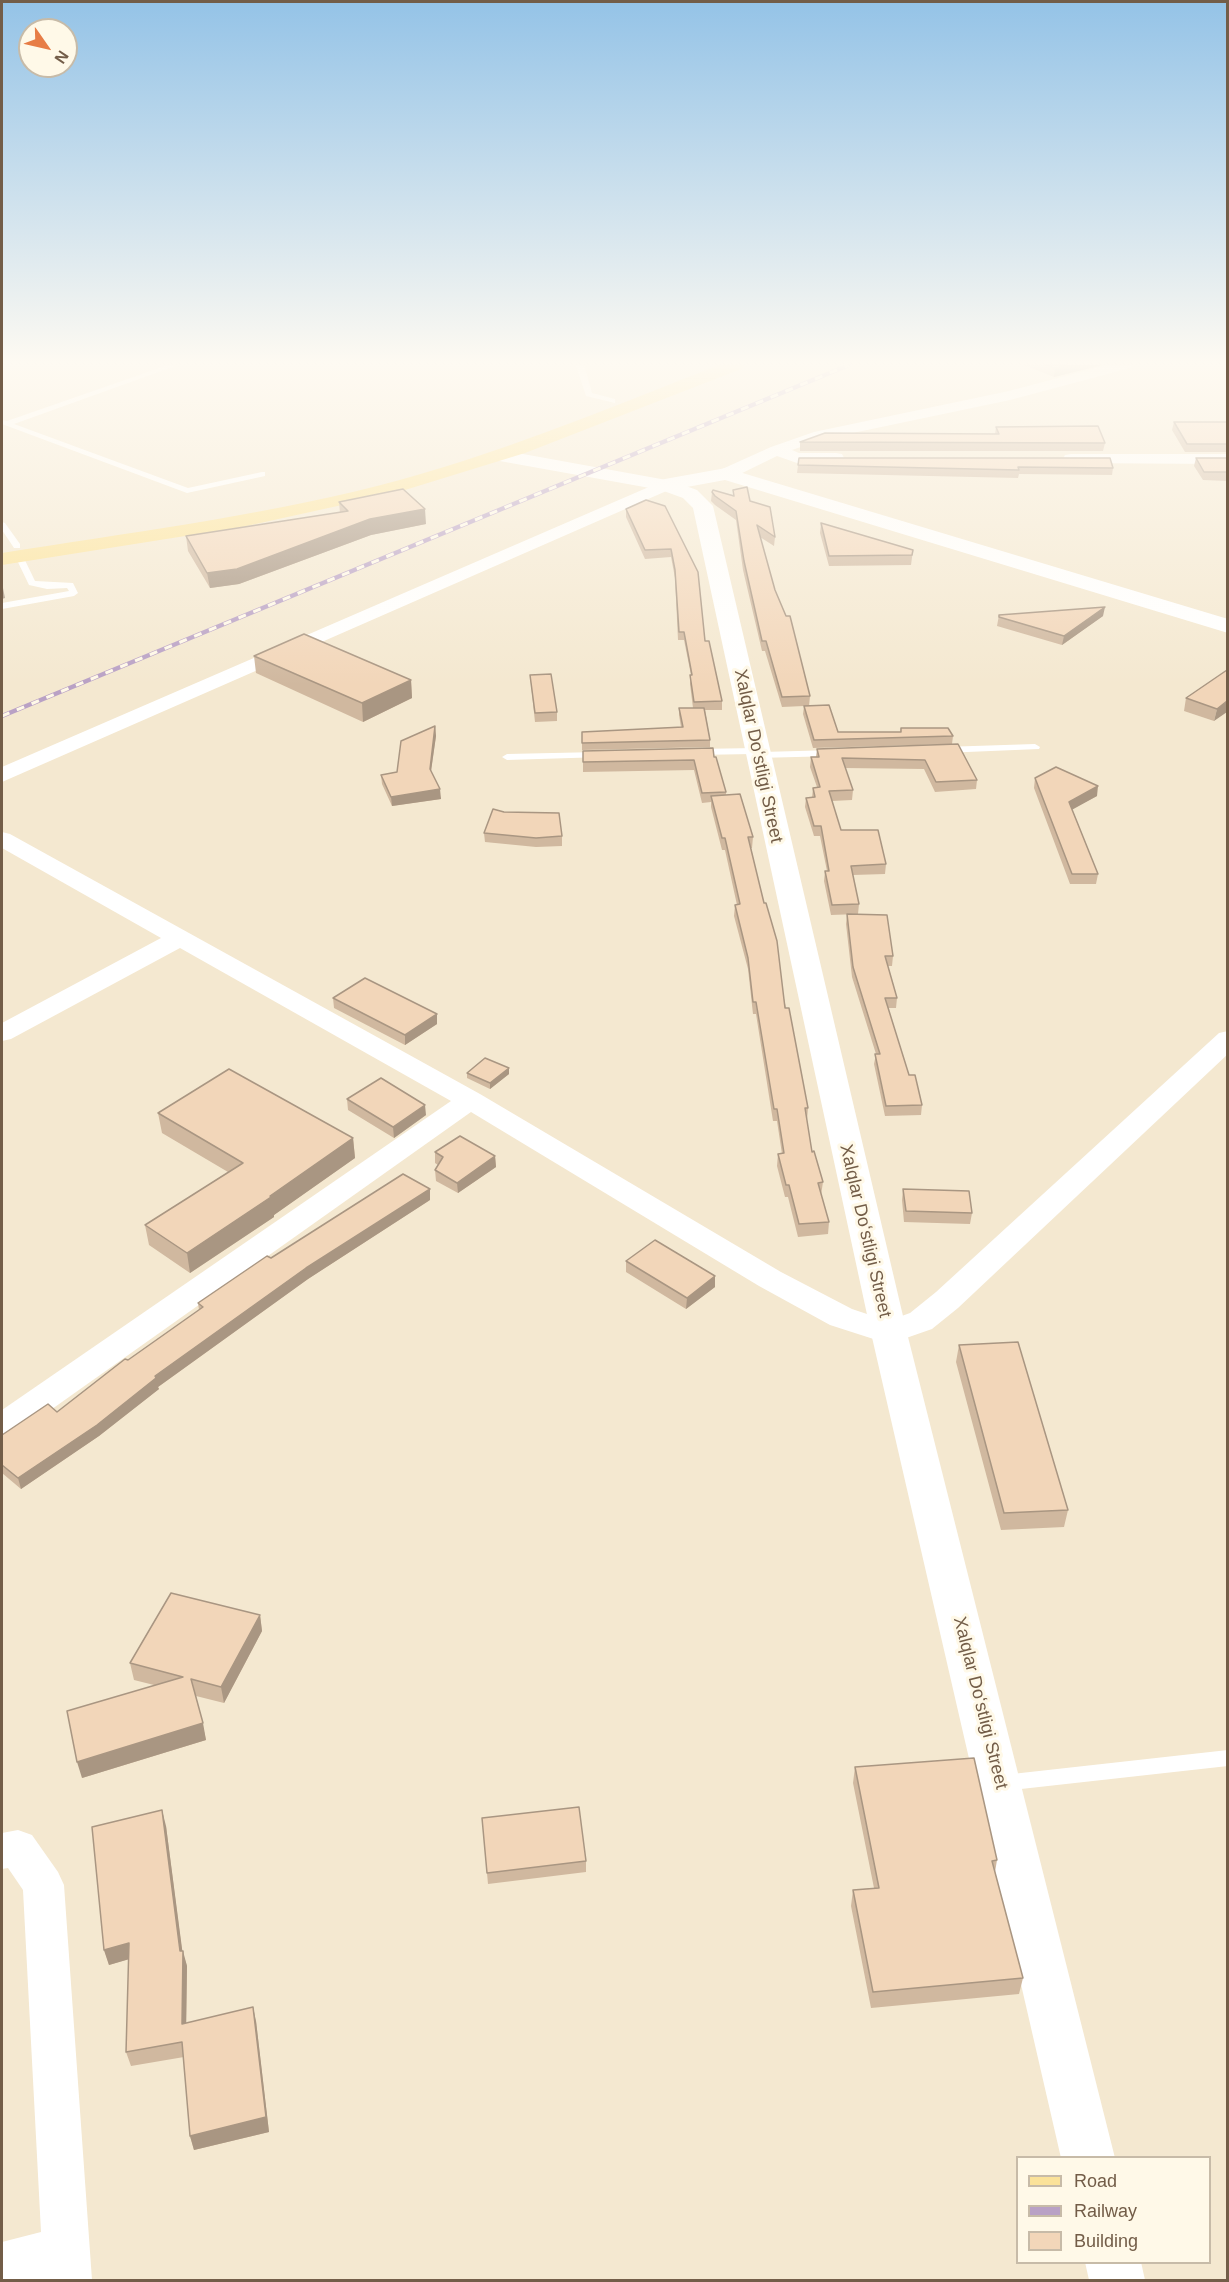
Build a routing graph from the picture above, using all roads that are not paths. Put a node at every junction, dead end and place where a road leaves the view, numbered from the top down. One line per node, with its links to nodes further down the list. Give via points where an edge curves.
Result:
1 (135, 471): 6 (lane, via 187,491)
2 (408, 471): 10 (main road, via 254,507)
3 (449, 471): 10 (main road, via 316,507 193,529)
4 (589, 471): 7 (main road)
5 (745, 471): 8 (street)
6 (262, 474)
7 (665, 485): 8 (main road); 8 (main road); 21 (street)
8 (712, 493): 12 (main road, via 758,483); 13 (main road, via 776,502 849,521); 18 (main road, Xalqlar Doʻstligi Street)
9 (2, 525): 10 (lane)
10 (10, 552): 11 (lane, via 32,583 70,585 74,593)
11 (2, 606)
12 (1227, 626)
13 (1227, 639)
14 (1035, 747): 15 (lane)
15 (931, 750)
16 (850, 752): 18 (lane)
17 (686, 753): 18 (lane)
18 (758, 753): 27 (main road, Xalqlar Doʻstligi Street)
19 (614, 754): 20 (lane)
20 (507, 757)
21 (2, 776)
22 (2, 839): 23 (street)
23 (180, 938): 24 (street); 26 (street)
24 (2, 1032)
25 (1227, 1039): 27 (street, via 947,1300 921,1321)
26 (470, 1100): 27 (street, via 770,1279 841,1317); 28 (street)
27 (889, 1333): 30 (main road, Xalqlar Doʻstligi Street)
28 (2, 1427)
29 (1227, 1758): 30 (lane)
30 (999, 1783): 32 (main road, Xalqlar Doʻstligi Street)
31 (2, 1851): 34 (street, via 18,1848 43,1885)
32 (1088, 2156)
33 (1114, 2264): 36 (main road)
34 (67, 2265): 35 (street)
35 (2, 2266)
36 (1118, 2280)

